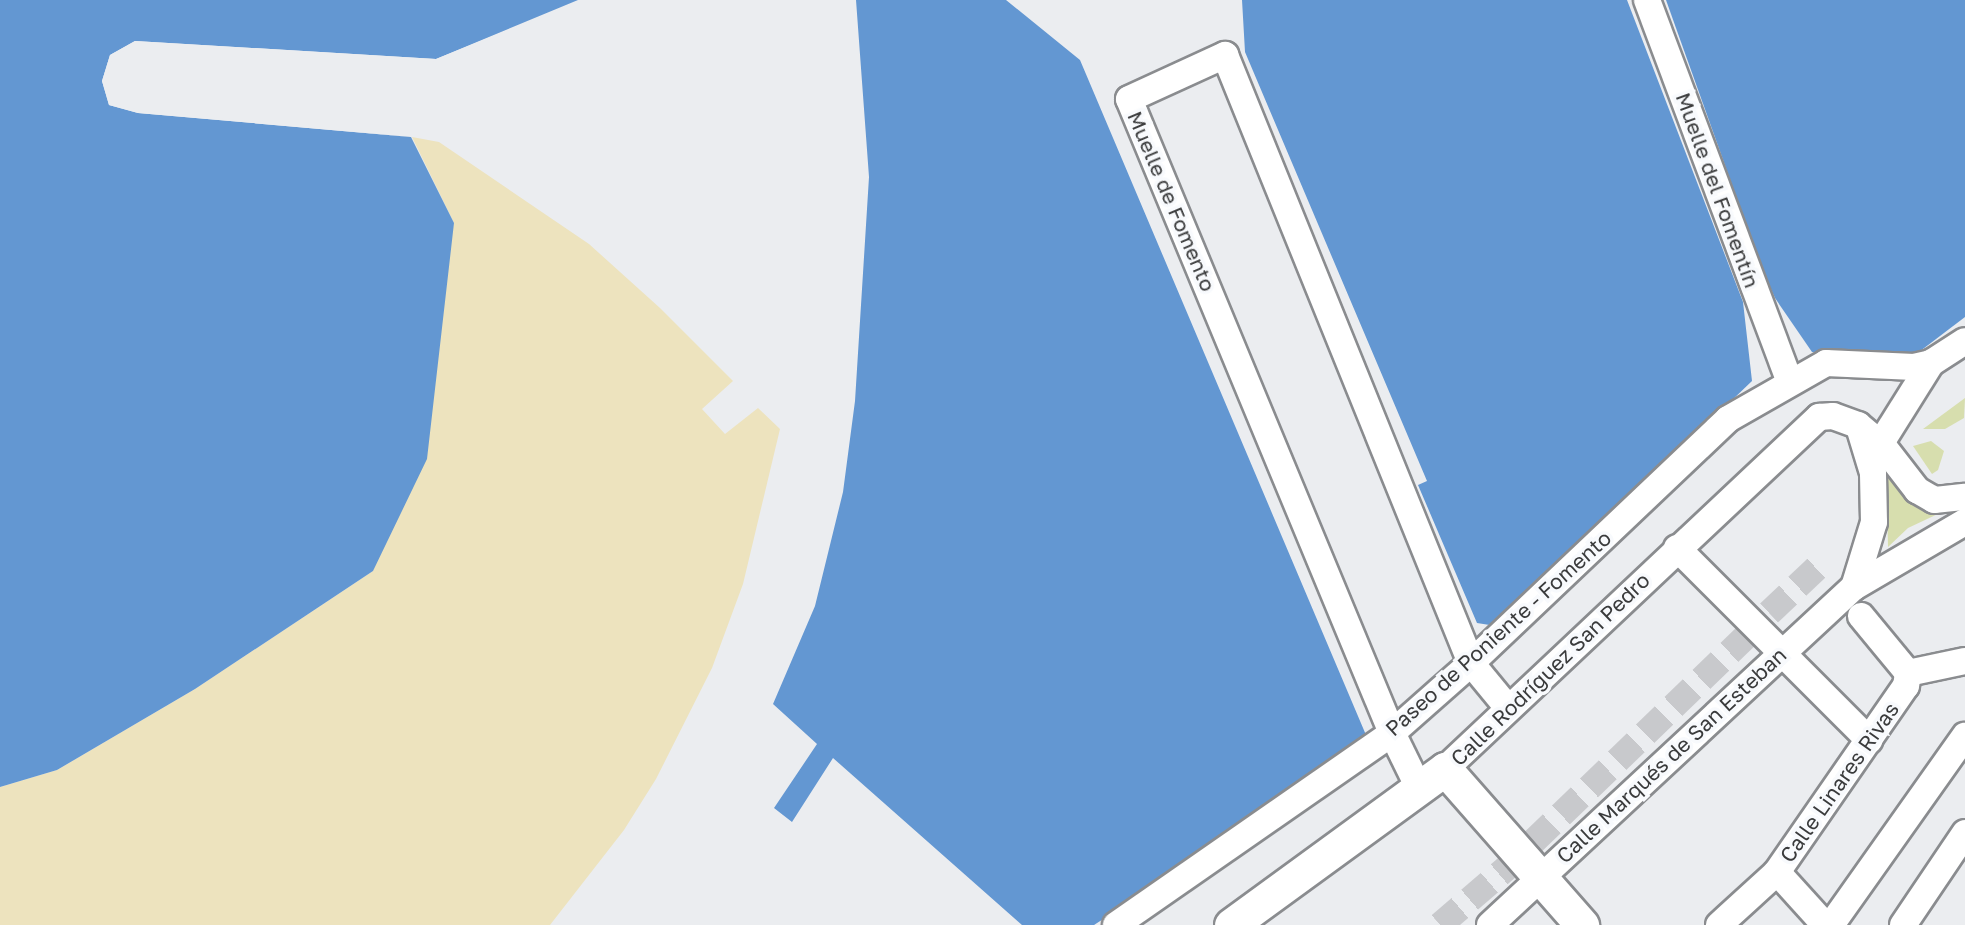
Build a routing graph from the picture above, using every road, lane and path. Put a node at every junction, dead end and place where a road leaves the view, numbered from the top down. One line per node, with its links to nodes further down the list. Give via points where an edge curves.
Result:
1 (1647, 0): 4 (street, Muelle del Fomentín)
2 (1965, 341): 3 (street)
3 (1931, 363): 4 (street, Paseo de Poniente - Fomento, via 1914,367 1826,363); 6 (street)
4 (1789, 380): 14 (street, Paseo de Poniente - Fomento, via 1728,419)
5 (1858, 425): 7 (street, via 1883,446 1917,490 1934,500); 9 (street, Calle Rodríguez San Pedro, via 1833,416 1819,417); 10 (street, via 1873,473 1874,522)
6 (1884, 438)
7 (1965, 497)
8 (1965, 522): 10 (street, Calle Marqués de San Esteban)
9 (1677, 548): 12 (street); 16 (street, Calle Rodríguez San Pedro)
10 (1854, 587): 12 (street, Calle Marqués de San Esteban)
11 (1861, 616): 15 (street)
12 (1780, 653): 19 (street); 22 (street, Calle Marqués de San Esteban)
13 (1965, 661): 15 (street)
14 (1471, 663): 16 (street, Muelle de Fomento); 17 (street, Paseo de Poniente - Fomento); 17 (street, Muelle de Fomento, via 1226,55 1129,99)
15 (1908, 673): 19 (street, Calle Linares Rivas, via 1906,686)
16 (1508, 708): 20 (street, Calle Rodríguez San Pedro)
17 (1392, 733): 20 (street, Muelle de Fomento); 24 (street, Paseo de Poniente - Fomento)
18 (1965, 737): 29 (street)
19 (1869, 740): 23 (street, Calle Linares Rivas)
20 (1432, 778): 22 (main road); 25 (main road, Calle Rodríguez San Pedro)
21 (1965, 833): 30 (street)
22 (1522, 868): 26 (street, Calle Marqués de San Esteban); 27 (main road)
23 (1777, 872): 28 (street, Calle Linares Rivas); 29 (street)
24 (1116, 925)
25 (1231, 925)
26 (1490, 925)
27 (1583, 925)
28 (1719, 925)
29 (1828, 925)
30 (1903, 925)

